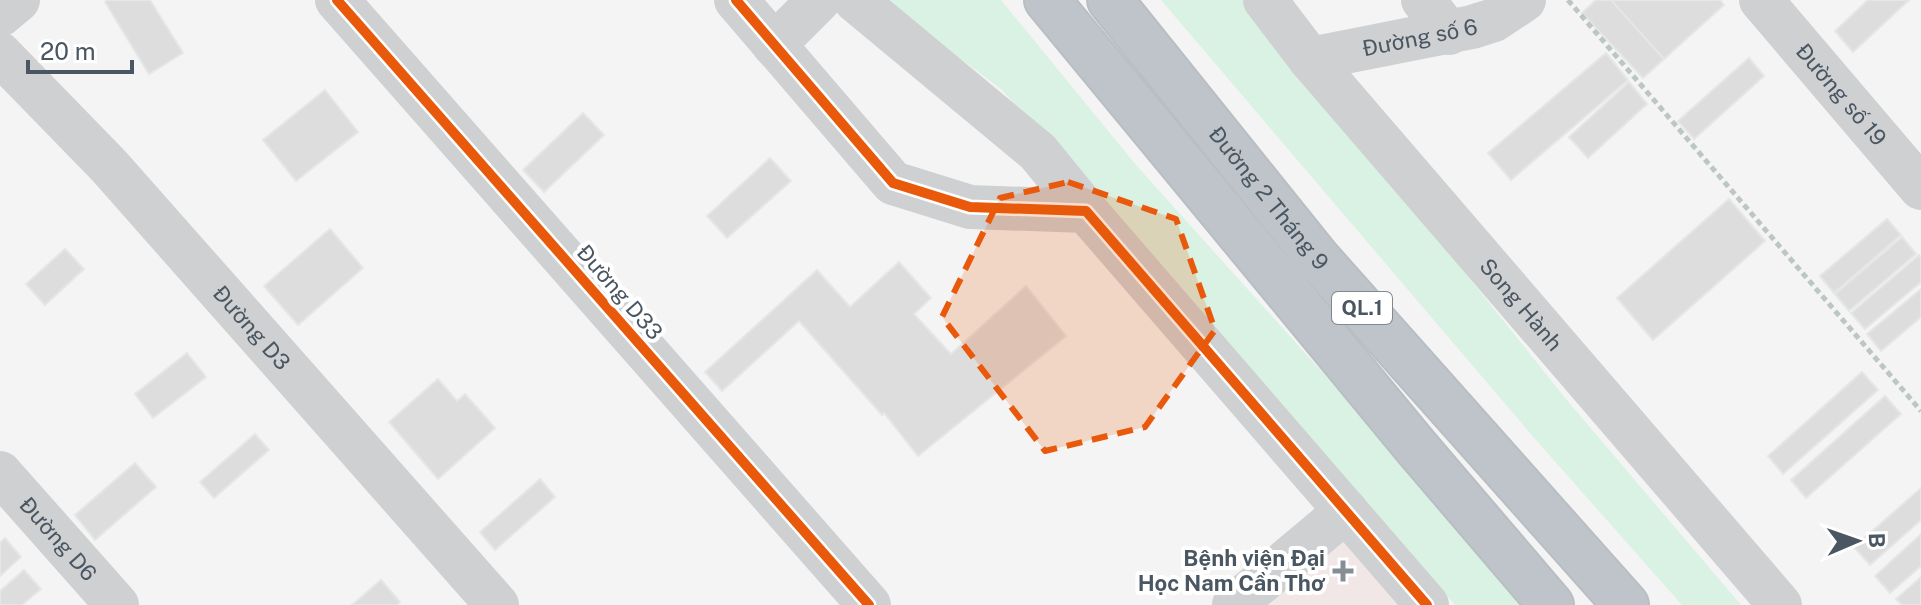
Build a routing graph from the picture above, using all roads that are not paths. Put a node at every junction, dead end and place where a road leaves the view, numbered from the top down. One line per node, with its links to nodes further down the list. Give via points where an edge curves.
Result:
1 (18, 0): 11 (street)
2 (736, 0): 13 (street)
3 (819, 0): 13 (street)
4 (855, 0): 17 (street, via 1038,152)
5 (1047, 0): 25 (highway, Đường 2 Tháng 9 / QL.1)
6 (1110, 0): 26 (highway, Đường 2 Tháng 9 / QL.1, via 1318,259)
7 (1265, 0): 15 (street, Song Hành)
8 (1524, 0): 12 (street, Đường số 6, via 1494,20)
9 (1761, 0): 16 (street, Đường số 19)
10 (339, 2): 22 (street, Đường D33)
11 (0, 15)
12 (1436, 16): 15 (street, Đường số 6)
13 (774, 45): 17 (street, via 893,183 970,207)
14 (0, 54): 21 (street, Đường D3, via 109,166)
15 (1310, 59): 27 (street, Song Hành)
16 (1921, 188)
17 (1086, 211): 19 (street)
18 (0, 473): 20 (street, Đường D6)
19 (1346, 511): 23 (street); 24 (street)
20 (117, 605)
21 (497, 605)
22 (869, 605)
23 (1234, 605)
24 (1427, 605)
25 (1551, 605)
26 (1626, 605)
27 (1780, 605)

